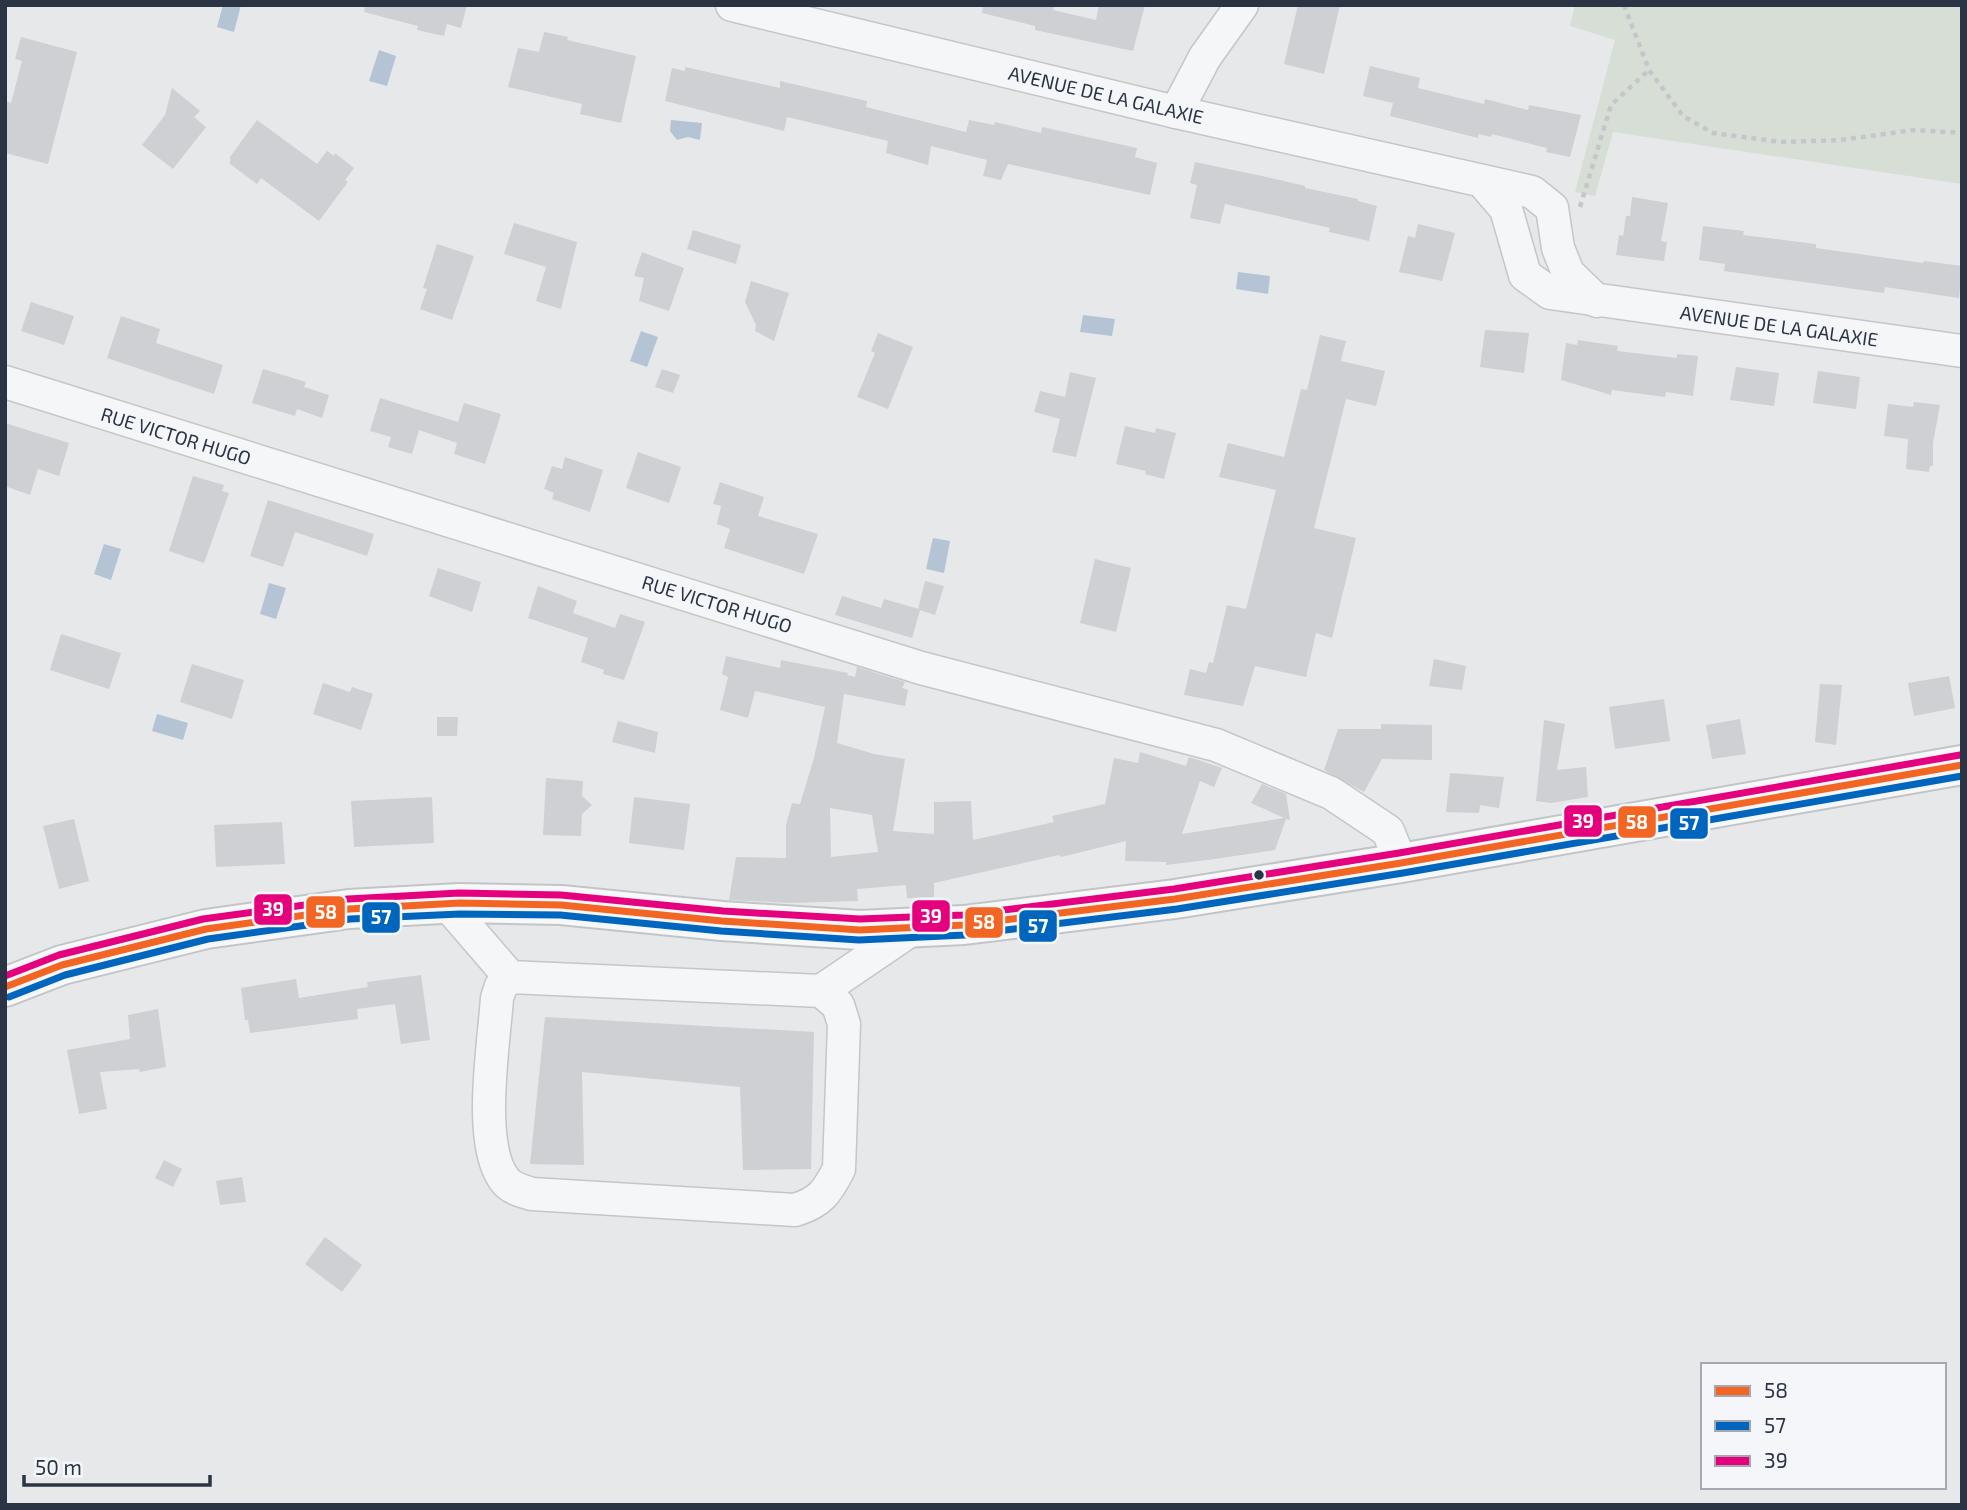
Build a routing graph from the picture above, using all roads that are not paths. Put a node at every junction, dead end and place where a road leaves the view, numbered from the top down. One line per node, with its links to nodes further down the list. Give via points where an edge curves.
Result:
1 (732, 5): 3 (street, AVENUE DE LA GALAXIE)
2 (1242, 5): 3 (street, via 1205,57)
3 (1176, 112): 4 (street, AVENUE DE LA GALAXIE)
4 (1482, 181): 5 (street, AVENUE DE LA GALAXIE, via 1506,209 1525,275 1550,293); 5 (street, AVENUE DE LA GALAXIE, via 1532,192 1552,208 1558,248 1568,273)
5 (1597, 301): 6 (street, AVENUE DE LA GALAXIE)
6 (1962, 351)
7 (5, 382): 9 (street, RUE VICTOR HUGO, via 921,668 1216,746 1331,793 1388,831)
8 (1962, 765): 9 (main road)
9 (1401, 863): 11 (main road, via 1175,899)
10 (447, 904): 11 (main road, via 561,905 860,930); 12 (street); 13 (main road, via 349,909 206,929 62,965)
11 (915, 927): 14 (street)
12 (510, 977): 14 (street); 14 (street, via 497,998 488,1124 490,1148 505,1182 531,1194 795,1210 820,1199 839,1169 845,1024 838,1005)
13 (5, 987)
14 (821, 991)

